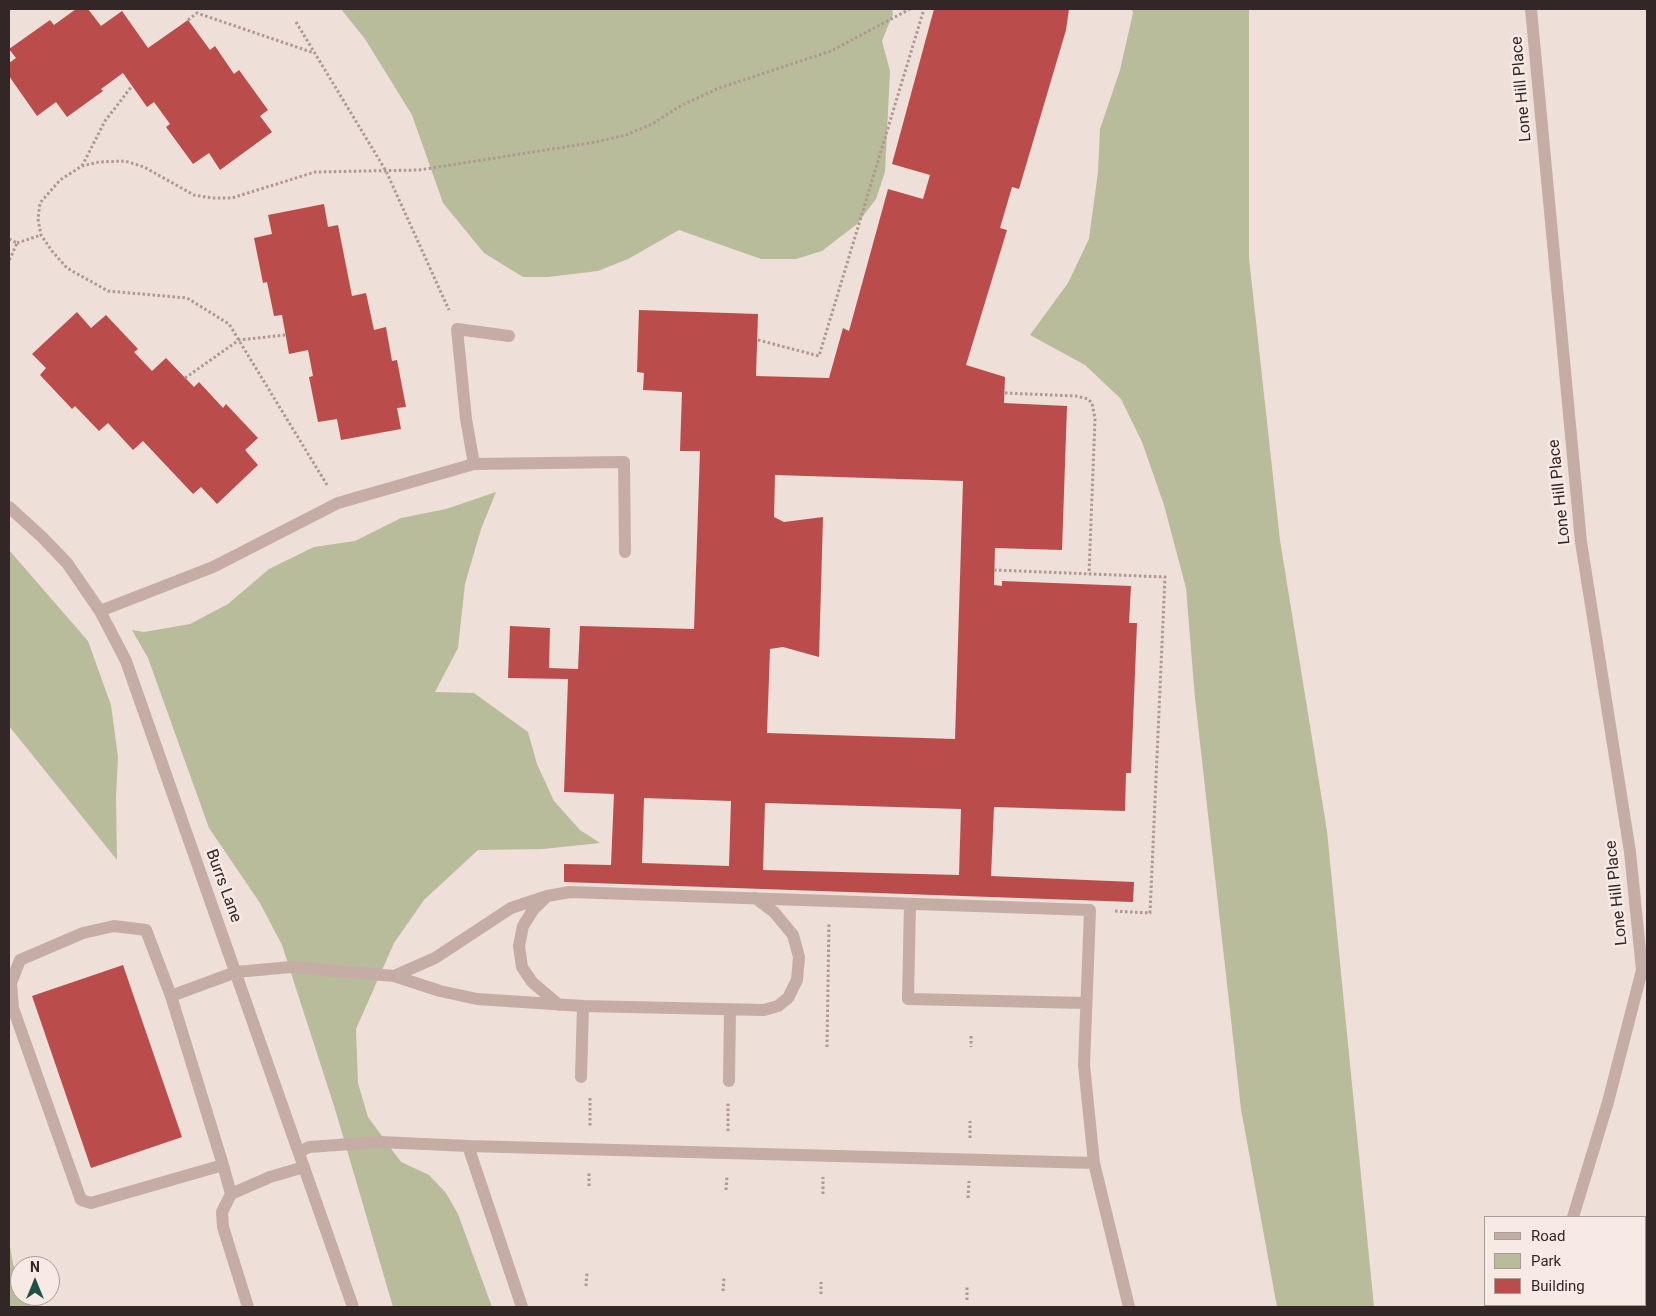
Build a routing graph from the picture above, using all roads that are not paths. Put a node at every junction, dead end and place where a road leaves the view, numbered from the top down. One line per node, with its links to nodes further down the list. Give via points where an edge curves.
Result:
1 (1530, 9): 25 (street, Lone Hill Place, via 1581,542 1630,852 1642,970 1608,1102)
2 (509, 336): 3 (street, via 457,329)
3 (474, 464): 5 (street, via 624,462); 6 (street, via 338,502 213,567)
4 (9, 507): 6 (street, Burrs Lane, via 67,563)
5 (625, 552)
6 (100, 611): 10 (street, Burrs Lane, via 126,661)
7 (547, 896): 8 (street, via 570,892); 11 (street, via 511,908 435,958); 14 (street, via 523,926 519,946 522,966 532,982)
8 (755, 898): 9 (street); 16 (street, via 774,912 793,934 799,956 797,980 788,998 778,1006 764,1010)
9 (910, 904): 13 (street, via 908,998); 13 (street, via 1090,910)
10 (236, 972): 11 (street, via 291,966); 12 (street); 20 (street, Burrs Lane)
11 (394, 976): 14 (street, via 440,991 477,998)
12 (171, 996): 22 (street); 22 (street, via 146,930 114,926 83,933 20,960 11,983 12,1008 81,1200 92,1203)
13 (1086, 1003): 21 (street, via 1084,1065)
14 (559, 1005): 15 (street)
15 (583, 1006): 16 (street); 17 (street)
16 (730, 1011): 18 (street)
17 (581, 1077)
18 (729, 1081)
19 (468, 1146): 20 (street, via 380,1142 309,1147); 21 (street); 28 (street)
20 (299, 1152): 23 (street, Burrs Lane)
21 (1094, 1163): 29 (street)
22 (223, 1165): 24 (street)
23 (304, 1167): 24 (street); 27 (street, Burrs Lane)
24 (231, 1194): 26 (street, via 222,1212 222,1227)
25 (1573, 1216)
26 (248, 1307)
27 (353, 1307)
28 (522, 1307)
29 (1129, 1307)

